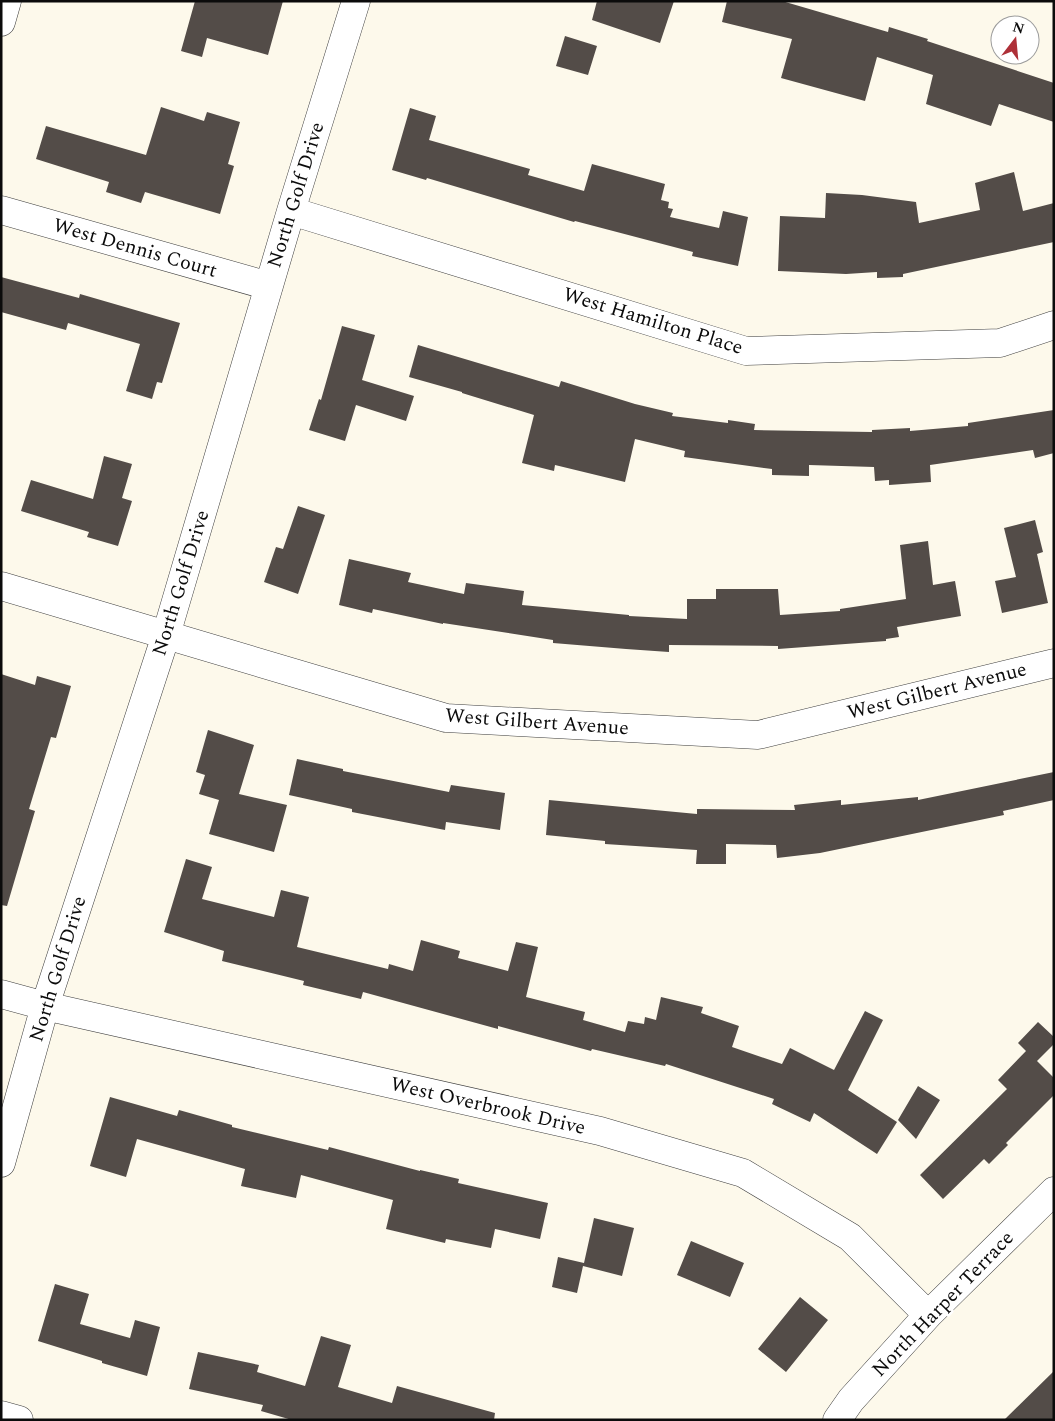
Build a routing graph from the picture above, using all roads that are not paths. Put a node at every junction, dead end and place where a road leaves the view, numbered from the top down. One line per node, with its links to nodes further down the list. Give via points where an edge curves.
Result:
1 (7, 1): 3 (street)
2 (356, 1): 5 (street, North Golf Drive)
3 (1, 22)
4 (1, 210): 6 (street, West Dennis Court)
5 (291, 211): 6 (street, North Golf Drive); 7 (street, West Hamilton Place, via 746,351 1000,343)
6 (269, 286): 9 (street, North Golf Drive)
7 (1054, 325)
8 (1, 586): 9 (street, West Gilbert Avenue)
9 (166, 635): 10 (street, West Gilbert Avenue, via 446,718 758,735); 12 (street, North Golf Drive)
10 (1054, 663)
11 (1, 994): 12 (street, West Overbrook Drive)
12 (45, 1006): 13 (street, North Golf Drive); 15 (street, West Overbrook Drive, via 600,1132 743,1173 850,1237)
13 (1, 1163)
14 (1054, 1191): 15 (street, North Harper Terrace)
15 (928, 1316): 18 (street, North Harper Terrace)
16 (1, 1415): 17 (street)
17 (18, 1420)
18 (837, 1420)

